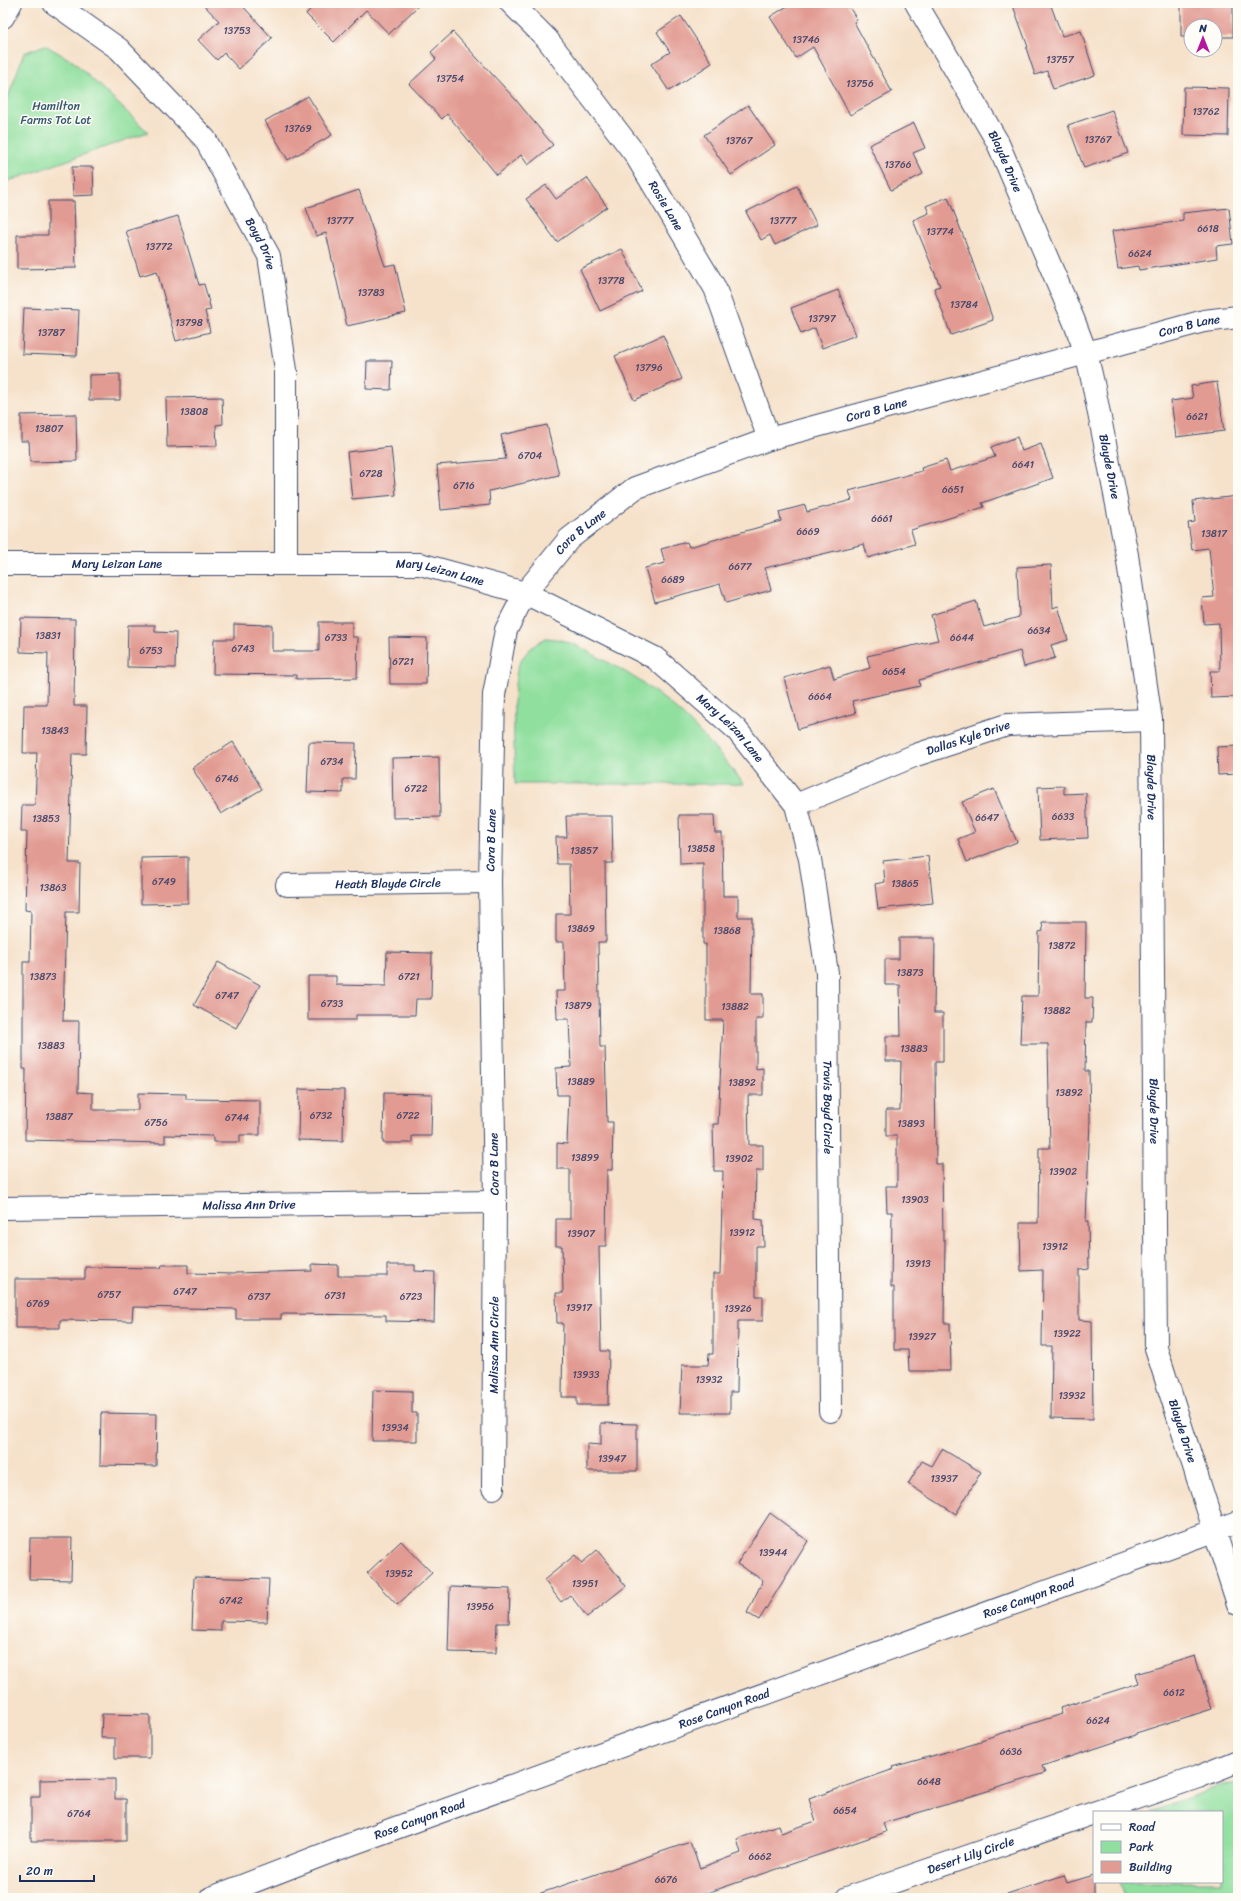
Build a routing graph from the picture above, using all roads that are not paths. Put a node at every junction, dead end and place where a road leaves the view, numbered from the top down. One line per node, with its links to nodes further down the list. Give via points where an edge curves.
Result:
1 (11, 3): 5 (street)
2 (54, 3): 9 (street, Boyd Drive, via 119,49 205,140 269,256 286,370)
3 (511, 3): 8 (street, Rosie Lane, via 547,39 635,154 715,288)
4 (916, 3): 7 (street, Blayde Drive, via 997,141)
5 (3, 17)
6 (1238, 318): 7 (street, Cora B Lane, via 1204,321)
7 (1086, 353): 8 (street, Cora B Lane); 12 (street, Blayde Drive, via 1127,555)
8 (769, 438): 11 (street, Cora B Lane, via 635,488 569,540)
9 (286, 563): 10 (street, Mary Leizan Lane); 11 (street, Mary Leizan Lane, via 420,564)
10 (3, 564)
11 (524, 593): 13 (street, Mary Leizan Lane, via 655,658 736,729); 14 (street, Cora B Lane, via 506,630 494,695)
12 (1151, 720): 13 (street, Dallas Kyle Drive, via 1008,725 916,755); 21 (street, Blayde Drive, via 1156,1348)
13 (796, 805): 18 (street, Travis Boyd Circle, via 810,859 827,973)
14 (490, 882): 15 (street, Heath Blayde Circle); 16 (street, Cora B Lane)
15 (287, 884)
16 (495, 1202): 17 (street, Malissa Ann Drive); 19 (street, Malissa Ann Circle)
17 (3, 1208)
18 (830, 1411)
19 (493, 1488)
20 (1238, 1522): 21 (street, Rose Canyon Road)
21 (1215, 1530): 22 (street, Blayde Drive); 26 (street, Rose Canyon Road)
22 (1238, 1604)
23 (1238, 1761): 24 (street, Desert Lily Circle)
24 (1099, 1811)
25 (1093, 1813): 27 (street, Desert Lily Circle)
26 (211, 1898)
27 (847, 1898)

